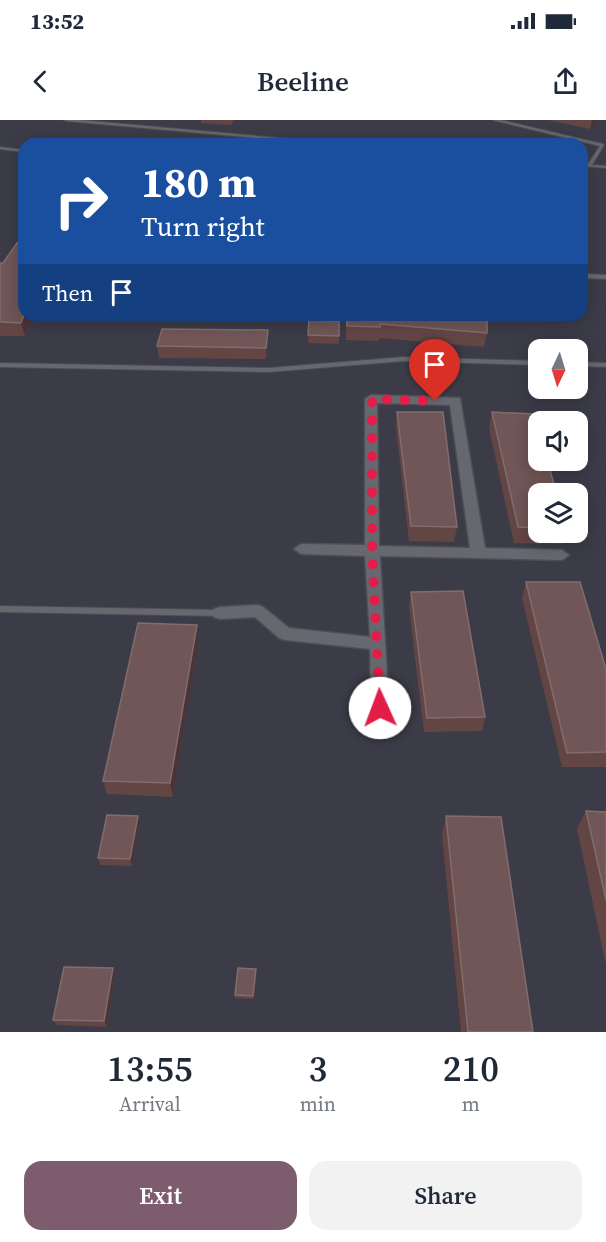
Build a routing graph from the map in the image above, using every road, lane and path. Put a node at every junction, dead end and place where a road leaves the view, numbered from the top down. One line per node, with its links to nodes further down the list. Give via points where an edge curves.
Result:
1 (66, 120): 3 (lane)
2 (495, 120): 4 (lane)
3 (268, 138)
4 (572, 138)
5 (588, 142): 8 (lane, via 602,145)
6 (0, 148): 7 (lane)
7 (18, 151)
8 (590, 165): 9 (lane)
9 (606, 167)
10 (588, 276): 11 (lane)
11 (606, 278)
12 (528, 363): 14 (lane, via 404,359 269,370)
13 (588, 364): 15 (lane)
14 (0, 365)
15 (606, 365)
16 (301, 549): 17 (street)
17 (372, 551): 18 (street); 18 (street, via 372,399 456,401); 22 (street)
18 (478, 554): 19 (street)
19 (562, 555)
20 (0, 609): 21 (lane)
21 (220, 613): 22 (street, via 258,610 285,634)
22 (378, 644): 23 (street)
23 (380, 708)

